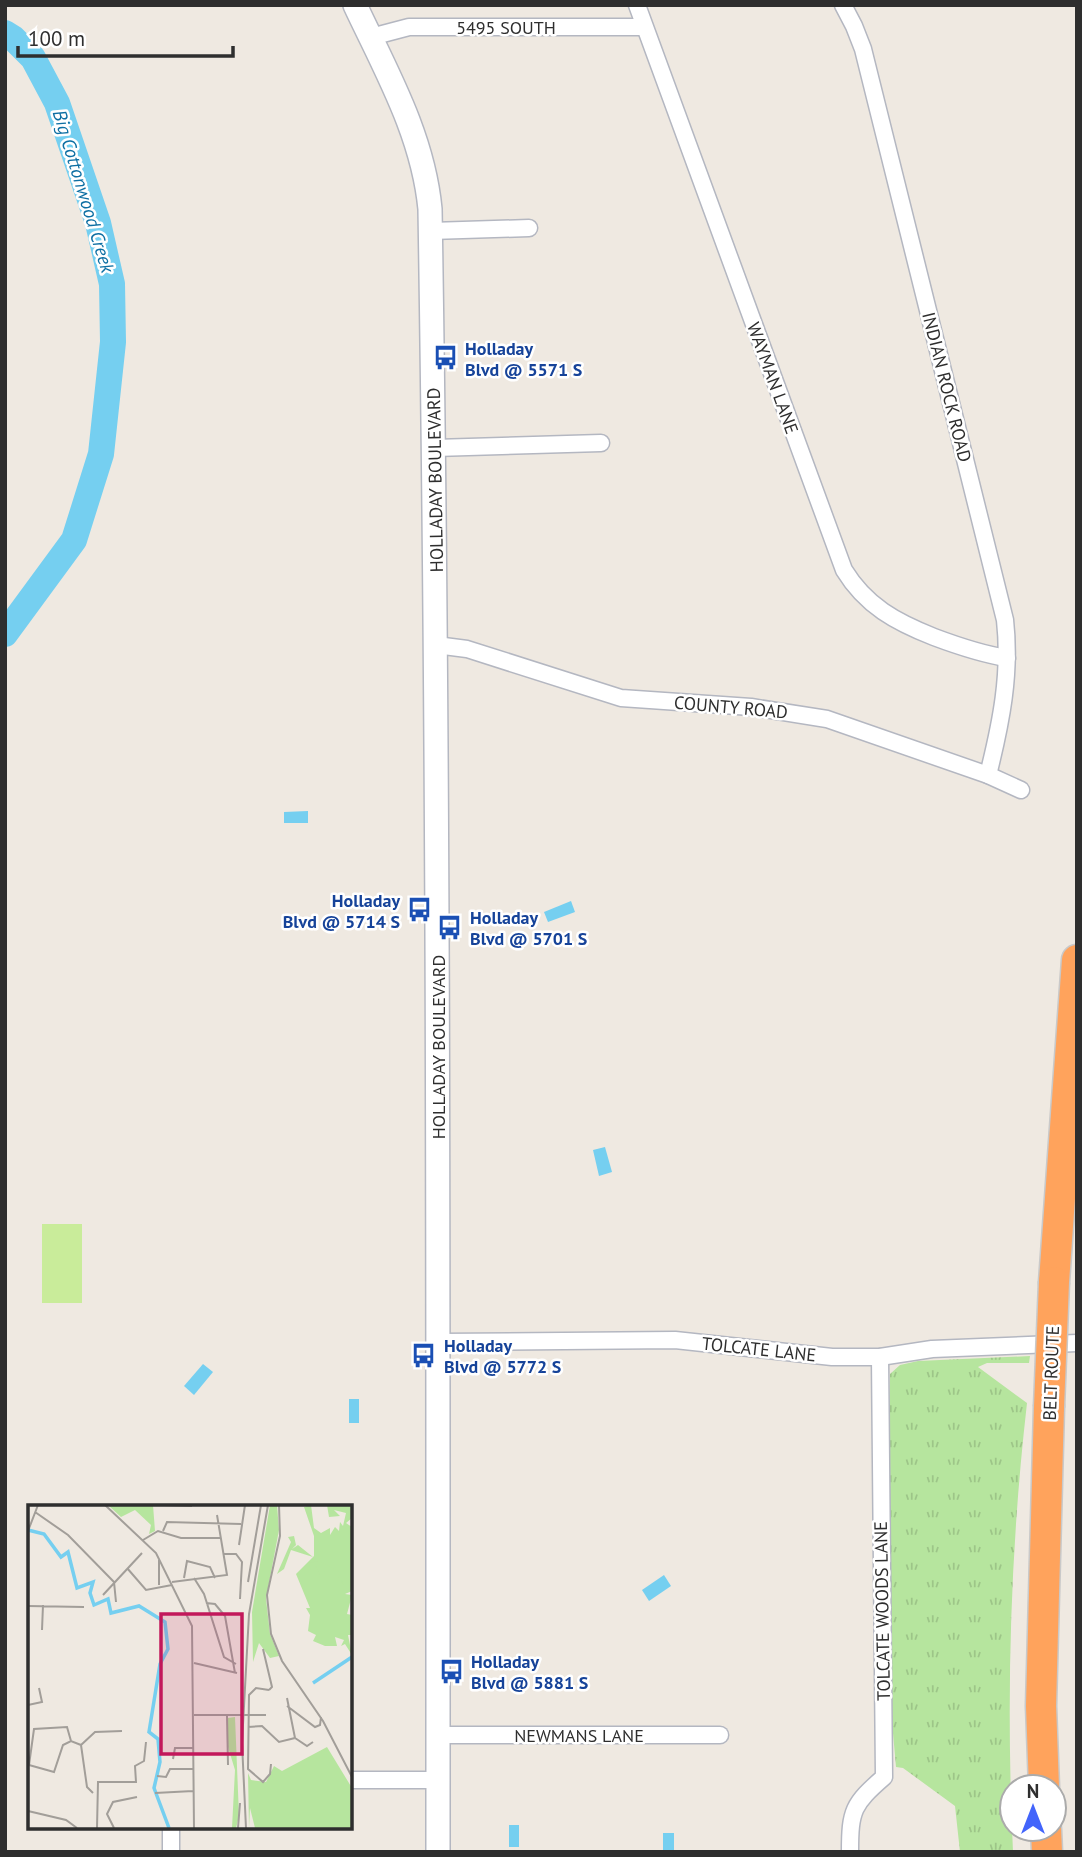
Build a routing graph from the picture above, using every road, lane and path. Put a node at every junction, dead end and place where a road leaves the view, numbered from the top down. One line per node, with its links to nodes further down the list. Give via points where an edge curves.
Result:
1 (355, 5): 5 (main road, HOLLADAY BOULEVARD)
2 (637, 5): 4 (street, WAYMAN LANE)
3 (843, 5): 11 (street, INDIAN ROCK ROAD, via 863,49 1005,620)
4 (644, 27): 5 (street, 5495 SOUTH, via 409,27); 11 (street, WAYMAN LANE, via 844,570 868,602 890,618 960,647)
5 (371, 37): 7 (main road, HOLLADAY BOULEVARD, via 421,158)
6 (529, 228): 7 (street)
7 (431, 231): 9 (main road, HOLLADAY BOULEVARD)
8 (601, 443): 9 (street)
9 (435, 448): 10 (main road, HOLLADAY BOULEVARD)
10 (436, 645): 12 (street, COUNTY ROAD, via 467,649 621,698 751,707 828,719); 15 (main road, HOLLADAY BOULEVARD)
11 (1007, 658): 12 (street, INDIAN ROCK ROAD, via 1005,702)
12 (988, 775): 13 (street, COUNTY ROAD)
13 (1021, 790)
14 (1077, 960): 20 (highway, BELT ROUTE, bridge, via 1054,1282 1041,1706)
15 (440, 1342): 17 (street, TOLCATE LANE, via 675,1340 832,1357); 18 (main road, HOLLADAY BOULEVARD)
16 (1077, 1343): 17 (street, TOLCATE LANE, via 932,1349)
17 (880, 1357): 26 (street, TOLCATE WOODS LANE, via 884,1777 854,1809)
18 (438, 1735): 19 (street, NEWMANS LANE); 22 (main road, HOLLADAY BOULEVARD)
19 (720, 1735)
20 (1043, 1773)
21 (352, 1780): 22 (street)
22 (438, 1780): 25 (main road, HOLLADAY BOULEVARD)
23 (171, 1829): 24 (street)
24 (171, 1852)
25 (438, 1852)
26 (850, 1852)

